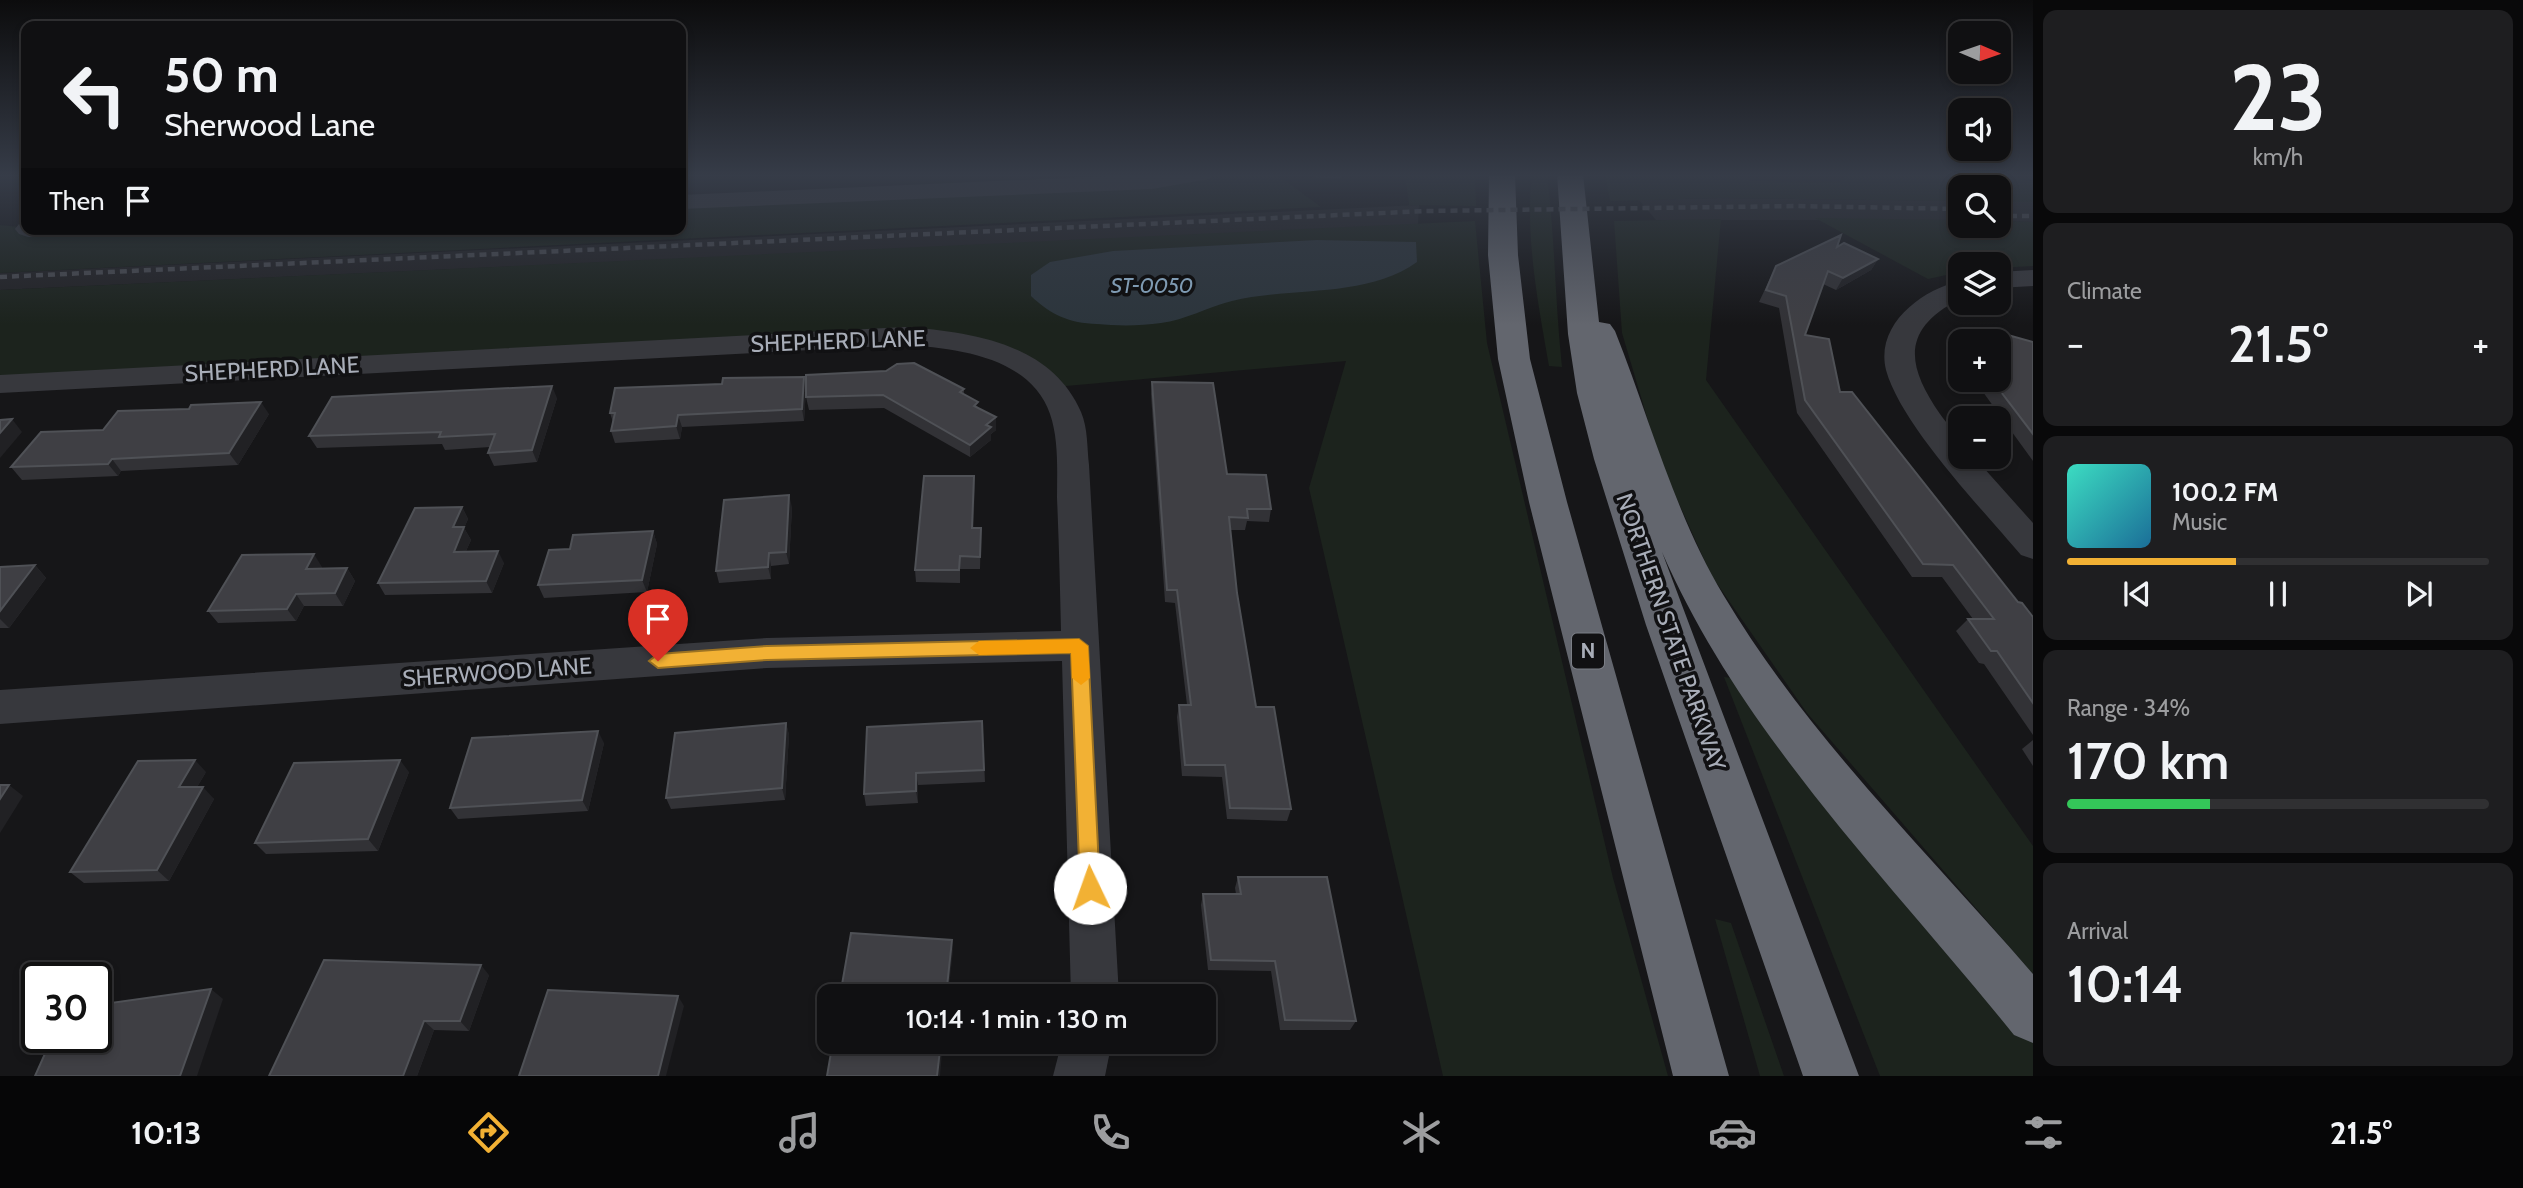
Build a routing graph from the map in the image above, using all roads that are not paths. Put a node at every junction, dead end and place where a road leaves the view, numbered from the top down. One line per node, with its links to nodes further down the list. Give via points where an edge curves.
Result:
1 (1503, 224): 17 (highway, N, via 1514,359)
2 (1575, 224): 7 (highway, NORTHERN STATE PARKWAY)
3 (0, 225): 4 (street)
4 (21, 228)
5 (2033, 278): 6 (street)
6 (2011, 279)
7 (1580, 284): 14 (highway, via 1625,394 1664,516 1724,634 1818,760); 18 (highway, NORTHERN STATE PARKWAY, via 1594,393 1635,535)
8 (1948, 294): 10 (street, via 1911,320 1899,351 1905,381 1922,413)
9 (0, 384): 11 (street, SHEPHERD LANE, via 905,336 976,344 1018,360 1050,388 1065,411 1073,465)
10 (2033, 546)
11 (1079, 646): 12 (street, SHERWOOD LANE, via 767,653); 13 (street, SHEPHERD LANE)
12 (0, 707)
13 (1094, 984)
14 (2033, 1016)
15 (1084, 1054): 16 (street)
16 (1079, 1076)
17 (1701, 1076)
18 (1831, 1076)

